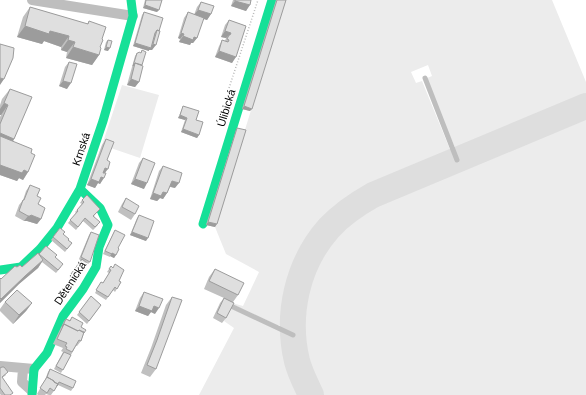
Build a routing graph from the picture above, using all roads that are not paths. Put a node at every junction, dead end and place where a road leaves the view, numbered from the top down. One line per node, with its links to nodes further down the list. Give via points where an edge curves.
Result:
1 (32, 0): 4 (street)
2 (131, 0): 4 (street, Krnská)
3 (272, 0): 8 (street, Úlibická)
4 (133, 16): 7 (street, Krnská, via 103,121)
5 (425, 78): 6 (lane)
6 (457, 160)
7 (80, 189): 9 (street, Krnská, via 57,228 40,249 21,267); 14 (street, Dětenická, via 100,208 108,225 99,247 96,267 63,316 47,353)
8 (203, 224)
9 (0, 270)
10 (231, 306): 11 (lane)
11 (293, 334)
12 (0, 366): 13 (street)
13 (22, 368): 14 (street); 15 (street, via 22,382)
14 (34, 369): 15 (street)
15 (32, 393)

